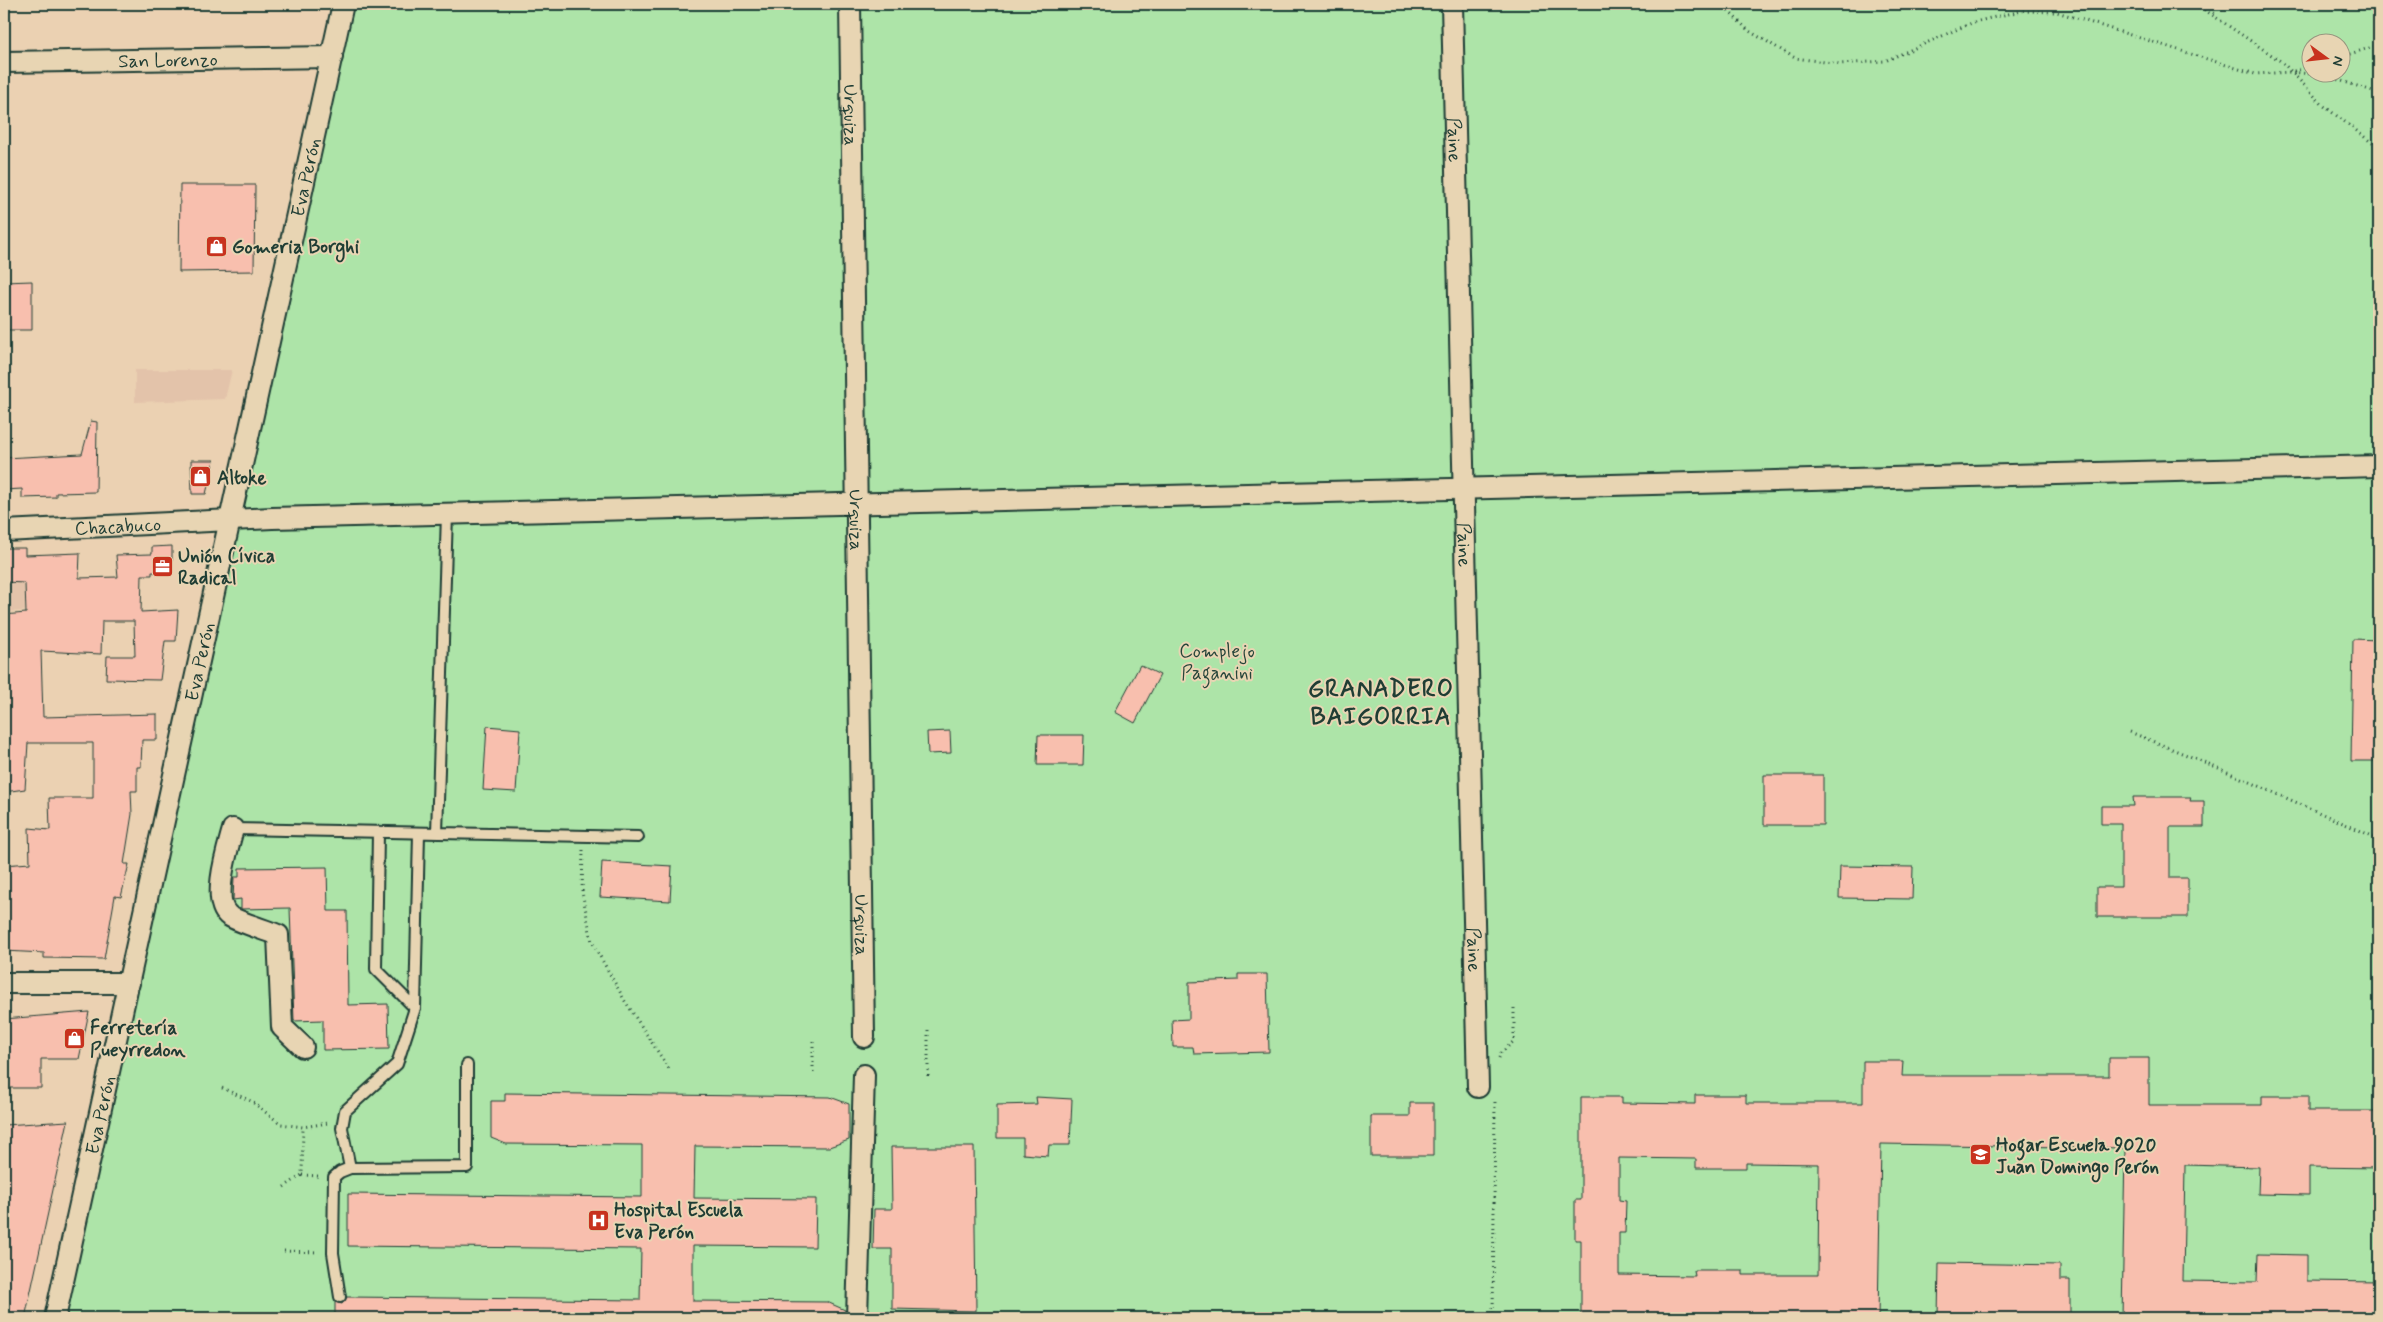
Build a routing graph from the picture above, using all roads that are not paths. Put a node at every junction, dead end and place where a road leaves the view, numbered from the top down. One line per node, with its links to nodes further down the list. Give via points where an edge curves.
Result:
1 (343, 4): 4 (street, Eva Perón)
2 (850, 4): 8 (street, Urquiza)
3 (1452, 4): 7 (street, Paine)
4 (332, 57): 5 (street, San Lorenzo); 10 (street, Eva Perón)
5 (4, 62)
6 (2379, 466): 7 (street, Chacabuco)
7 (1463, 489): 8 (street, Chacabuco); 24 (street, Paine)
8 (857, 504): 9 (street, Chacabuco); 20 (street, Urquiza)
9 (447, 514): 10 (street, Chacabuco); 15 (lane)
10 (230, 519): 11 (street, Chacabuco); 18 (street, Eva Perón)
11 (4, 531)
12 (233, 829): 13 (lane); 21 (street, via 220,902 228,915 278,935 282,1027)
13 (378, 832): 14 (lane); 19 (lane, via 376,969)
14 (419, 833): 15 (lane); 19 (lane)
15 (437, 833): 16 (lane)
16 (638, 838)
17 (4, 983): 18 (street)
18 (129, 983): 27 (street, Eva Perón)
19 (414, 1008): 25 (lane, via 397,1064 346,1111 342,1121)
20 (864, 1037)
21 (303, 1047)
22 (468, 1065): 25 (lane, via 468,1167)
23 (864, 1075): 28 (street)
24 (1478, 1087)
25 (350, 1168): 26 (lane, via 334,1177 333,1253)
26 (340, 1297)
27 (55, 1318)
28 (857, 1318)

